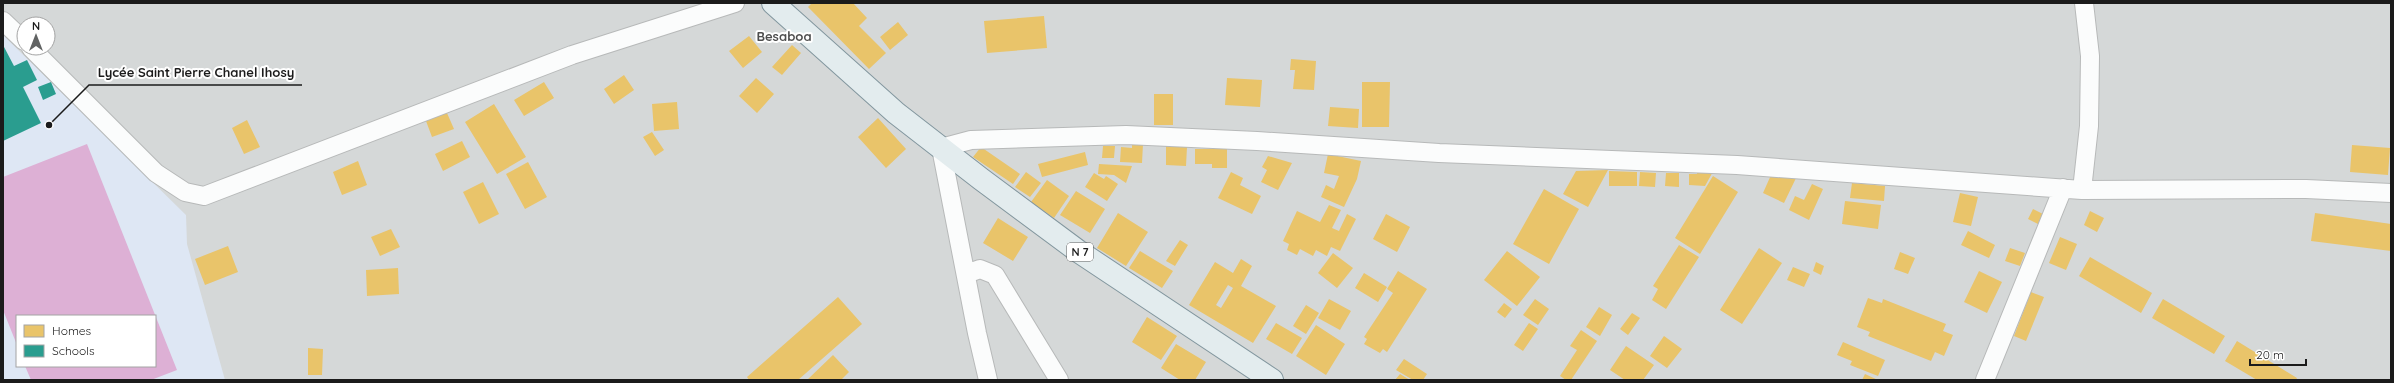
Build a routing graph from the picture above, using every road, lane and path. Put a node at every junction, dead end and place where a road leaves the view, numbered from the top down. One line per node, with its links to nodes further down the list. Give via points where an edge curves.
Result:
1 (735, 3): 6 (street, via 572,55 204,196 185,192 156,173)
2 (773, 3): 7 (main road, N 7, via 896,113)
3 (2084, 3): 9 (street, via 2090,56 2089,126)
4 (3, 21): 5 (street)
5 (16, 33)
6 (39, 56)
7 (941, 148): 8 (street, via 971,140 1126,135 1439,153 1737,165); 11 (street); 14 (main road, N 7, via 1078,251)
8 (2064, 188): 9 (street); 15 (street)
9 (2082, 190): 10 (street, via 2306,190)
10 (2391, 193)
11 (966, 274): 12 (street); 13 (street, via 980,269 995,275)
12 (988, 380)
13 (1058, 380)
14 (1272, 380)
15 (1986, 380)

